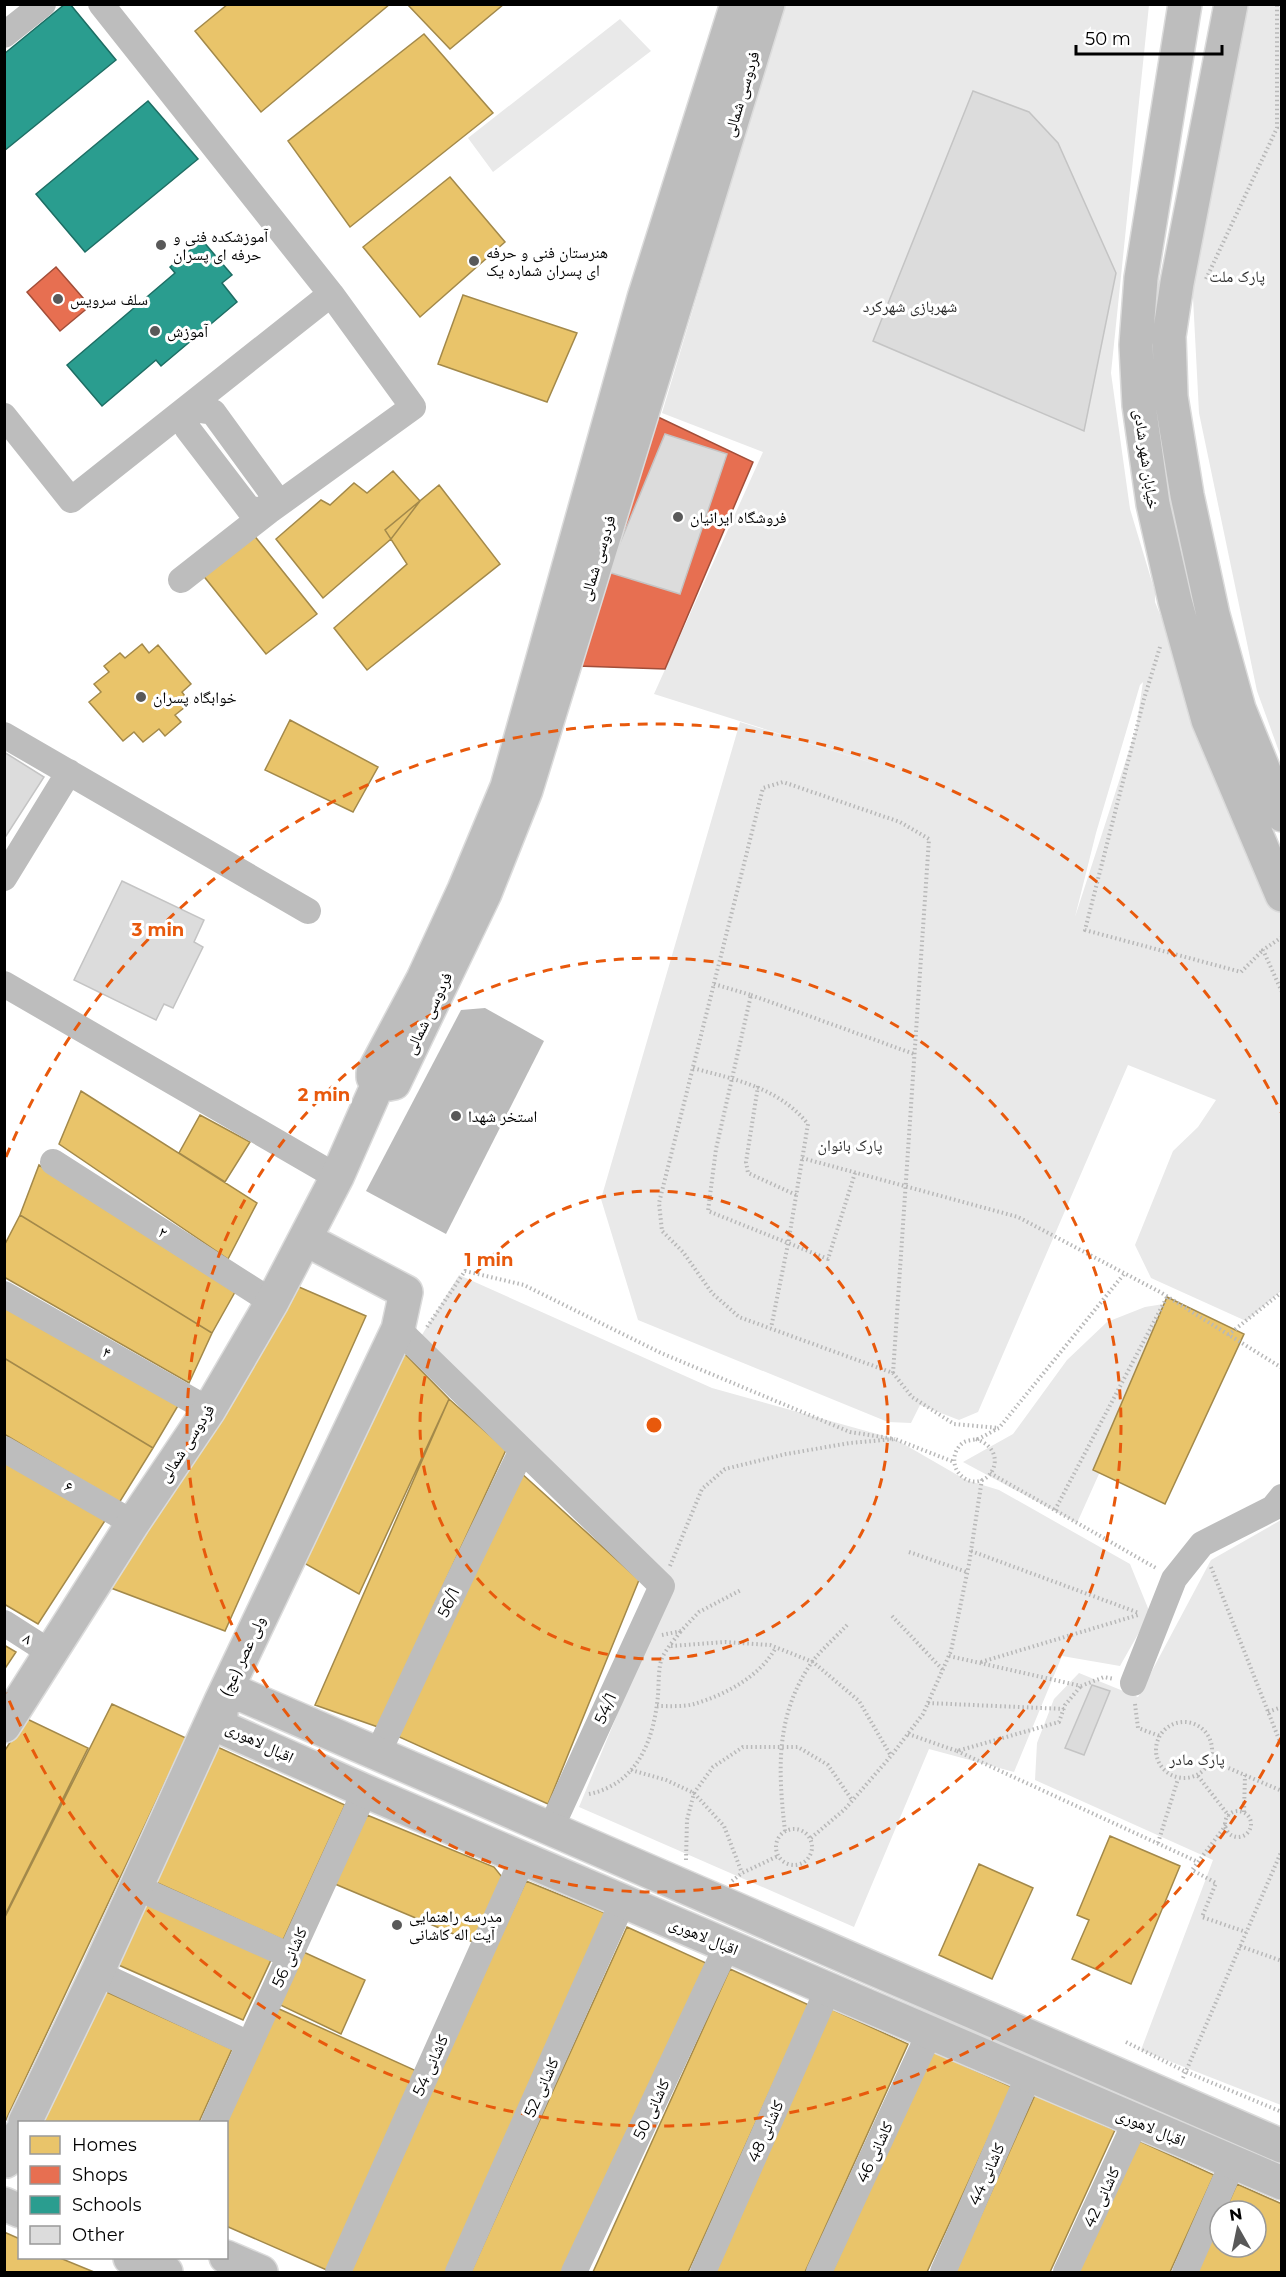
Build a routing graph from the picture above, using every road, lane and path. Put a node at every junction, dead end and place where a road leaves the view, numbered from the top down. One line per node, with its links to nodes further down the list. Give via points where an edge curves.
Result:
1 (43, 4): 8 (street)
2 (101, 4): 10 (street)
3 (737, 4): 31 (main road, فردوسی شمالی, via 644,298 507,787 423,979 374,1073)
4 (768, 4): 31 (main road, فردوسی شمالی, via 526,790 485,893 394,1083)
5 (1185, 4): 20 (main road, خیابان شهر شادی, via 1141,278 1136,345 1139,405 1158,526 1208,720)
6 (1231, 4): 18 (main road, خیابان شهر شادی, via 1177,283 1169,336 1171,397 1213,615 1239,709)
7 (1277, 4): 9 (path, via 1277,128)
8 (4, 35)
9 (1205, 280)
10 (330, 294): 11 (street); 13 (street, via 413,406)
11 (187, 408): 12 (street, via 71,500); 13 (street, via 213,412 272,493)
12 (4, 416)
13 (269, 511): 14 (street)
14 (181, 580)
15 (1161, 645): 23 (path, via 1085,930 1241,972)
16 (4, 735): 17 (street)
17 (69, 772): 19 (street); 21 (street)
18 (1281, 815)
19 (4, 878)
20 (1281, 895)
21 (308, 910)
22 (1281, 937): 23 (path)
23 (1263, 950): 26 (path)
24 (4, 984): 36 (street)
25 (714, 984): 27 (path); 28 (path, via 763,788 783,782 900,822 929,839); 29 (path)
26 (1281, 992)
27 (751, 995): 28 (path); 30 (path)
28 (914, 1054): 37 (path)
29 (693, 1068): 30 (path); 46 (path, via 659,1203 662,1231 683,1252 712,1293 739,1317)
30 (732, 1078): 32 (path); 40 (path, via 716,1149 708,1211)
31 (378, 1084): 36 (main road, فردوسی شمالی)
32 (758, 1086): 33 (path, via 797,1110 808,1124); 38 (path, via 746,1162 748,1173)
33 (802, 1158): 35 (path); 38 (path)
34 (53, 1162): 45 (street, ۲)
35 (855, 1173): 37 (path); 40 (path, via 828,1259)
36 (337, 1177): 39 (main road, فردوسی شمالی)
37 (905, 1186): 41 (path, via 1018,1217); 50 (path)
38 (796, 1195): 40 (path)
39 (305, 1239): 45 (main road, فردوسی شمالی); 47 (main road, ولی عصر (عج), via 406,1293)
40 (788, 1244): 46 (path)
41 (1124, 1274): 44 (path); 52 (path)
42 (1281, 1292): 48 (path)
43 (4, 1294): 51 (street, ۴)
44 (1167, 1297): 48 (path); 61 (path)
45 (272, 1302): 51 (main road, فردوسی شمالی)
46 (771, 1329): 50 (path)
47 (410, 1331): 53 (path, via 465,1271 524,1285 661,1353 850,1432); 56 (street); 84 (main road, ولی عصر (عج))
48 (1228, 1335): 49 (path)
49 (1281, 1368)
50 (893, 1373): 52 (path, via 912,1397 954,1424)
51 (209, 1410): 62 (main road, فردوسی شمالی)
52 (999, 1428): 54 (path)
53 (895, 1439): 57 (path); 68 (path, via 829,1447 725,1469 702,1489)
54 (976, 1439): 57 (path, via 964,1442 956,1450); 58 (path, via 993,1450 996,1461)
55 (4, 1449): 62 (street, ۶)
56 (522, 1450): 68 (street); 96 (street, 56/1)
57 (954, 1462): 59 (path, via 957,1473 966,1480)
58 (990, 1473): 59 (path); 61 (path)
59 (982, 1479): 64 (path)
60 (1281, 1497): 63 (street, via 1273,1508)
61 (1055, 1510): 67 (path)
62 (133, 1523): 77 (main road, فردوسی شمالی)
63 (1202, 1544): 67 (street); 89 (path)
64 (971, 1551): 66 (path); 80 (path, via 1141,1614)
65 (909, 1552): 66 (path)
66 (967, 1572): 78 (path)
67 (1174, 1579): 82 (street)
68 (662, 1586): 74 (street, 54/1)
69 (741, 1590): 73 (path, via 699,1612)
70 (892, 1616): 81 (path)
71 (4, 1623): 77 (street, ۸)
72 (848, 1625): 79 (path)
73 (681, 1631): 74 (path); 75 (path)
74 (635, 1642): 111 (street, 54/1)
75 (671, 1646): 76 (path, via 725,1642); 86 (path, via 662,1658)
76 (776, 1647): 79 (path); 86 (path, via 751,1677 719,1694 692,1705)
77 (51, 1653): 90 (main road, فردوسی شمالی)
78 (949, 1656): 80 (path); 81 (path)
79 (813, 1662): 93 (path, via 794,1694); 97 (path, via 859,1701)
80 (981, 1663): 83 (path)
81 (942, 1670): 85 (path)
82 (1133, 1683): 83 (path, via 1104,1677); 92 (path, via 1138,1728)
83 (1081, 1686): 88 (path)
84 (221, 1701): 96 (main road, اقبال لاهوری, via 240,1694); 103 (main road, اقبال لاهوری, via 220,1727); 121 (main road, ولی عصر (عج))
85 (928, 1703): 88 (path); 91 (path)
86 (657, 1706): 99 (path, via 646,1750)
87 (1281, 1707): 89 (path)
88 (1064, 1709): 95 (path, via 1059,1722)
89 (1268, 1713): 94 (path)
90 (4, 1726)
91 (908, 1734): 95 (path); 97 (path)
92 (1160, 1736): 98 (path, via 1162,1730 1180,1721 1200,1725 1213,1741); 102 (path, via 1155,1749 1161,1768)
93 (781, 1745): 105 (path, via 742,1747 713,1767); 107 (path, via 798,1747 828,1765); 112 (path, via 779,1783)
94 (1281, 1747)
95 (957, 1751): 114 (path)
96 (377, 1755): 111 (main road, اقبال لاهوری)
97 (891, 1756): 107 (path)
98 (1212, 1761): 100 (path); 101 (path)
99 (631, 1770): 105 (path); 106 (path, via 613,1785)
100 (1245, 1775): 104 (path); 108 (path)
101 (1198, 1776): 102 (path); 109 (path)
102 (1178, 1779): 114 (path)
103 (365, 1791): 117 (main road, اقبال لاهوری); 127 (street, کاشانی 56)
104 (1281, 1791)
105 (694, 1793): 119 (path, via 687,1820); 120 (path, via 723,1826)
106 (582, 1796)
107 (852, 1800): 113 (path)
108 (1244, 1812): 109 (path, via 1232,1811); 110 (path, via 1251,1821 1248,1832 1238,1837 1227,1832)
109 (1229, 1816): 110 (path, via 1224,1821)
110 (1226, 1825): 118 (path)
111 (550, 1830): 122 (main road, اقبال لاهوری)
112 (785, 1831): 113 (path, via 794,1828); 116 (path, via 778,1837)
113 (811, 1838): 116 (path, via 813,1847 803,1863 784,1863)
114 (1158, 1843): 118 (path)
115 (1281, 1850): 124 (path)
116 (778, 1856): 120 (path)
117 (523, 1858): 123 (main road, اقبال لاهوری); 148 (street, کاشانی 54)
118 (1198, 1862): 124 (path, via 1192,1870 1216,1882 1202,1917)
119 (686, 1869)
120 (742, 1873): 122 (path)
121 (136, 1887): 127 (street); 129 (main road, ولی عصر (عج))
122 (706, 1898): 131 (main road, اقبال لاهوری)
123 (623, 1901): 125 (main road, اقبال لاهوری); 149 (street, کاشانی 52)
124 (1246, 1932): 126 (path)
125 (728, 1946): 130 (main road, اقبال لاهوری); 150 (street, کاشانی 50)
126 (1240, 1946): 128 (path); 136 (path)
127 (290, 1956): 134 (street, کاشانی 56)
128 (1281, 1961)
129 (97, 1973): 134 (street); 138 (main road, ولی عصر (عج))
130 (828, 1989): 132 (main road, اقبال لاهوری); 151 (street, کاشانی 48)
131 (971, 2012): 132 (main road); 136 (main road, اقبال لاهوری)
132 (944, 2038): 135 (main road, اقبال لاهوری); 152 (street, کاشانی 46)
133 (1126, 2042): 136 (path)
134 (249, 2044): 139 (street, کاشانی 56)
135 (1029, 2075): 140 (main road, اقبال لاهوری); 153 (street, کاشانی 44)
136 (1180, 2086): 137 (path); 141 (main road, اقبال لاهوری)
137 (1281, 2112)
138 (25, 2121)
139 (214, 2121)
140 (1136, 2121): 142 (main road, اقبال لاهوری); 154 (street, کاشانی 42)
141 (1281, 2146)
142 (1233, 2162): 143 (main road, اقبال لاهوری); 155 (street)
143 (1281, 2183)
144 (4, 2204): 145 (main road)
145 (18, 2210)
146 (228, 2258): 147 (main road)
147 (261, 2272)
148 (338, 2272)
149 (458, 2272)
150 (574, 2272)
151 (703, 2272)
152 (819, 2272)
153 (943, 2272)
154 (1066, 2272)
155 (1185, 2272)

